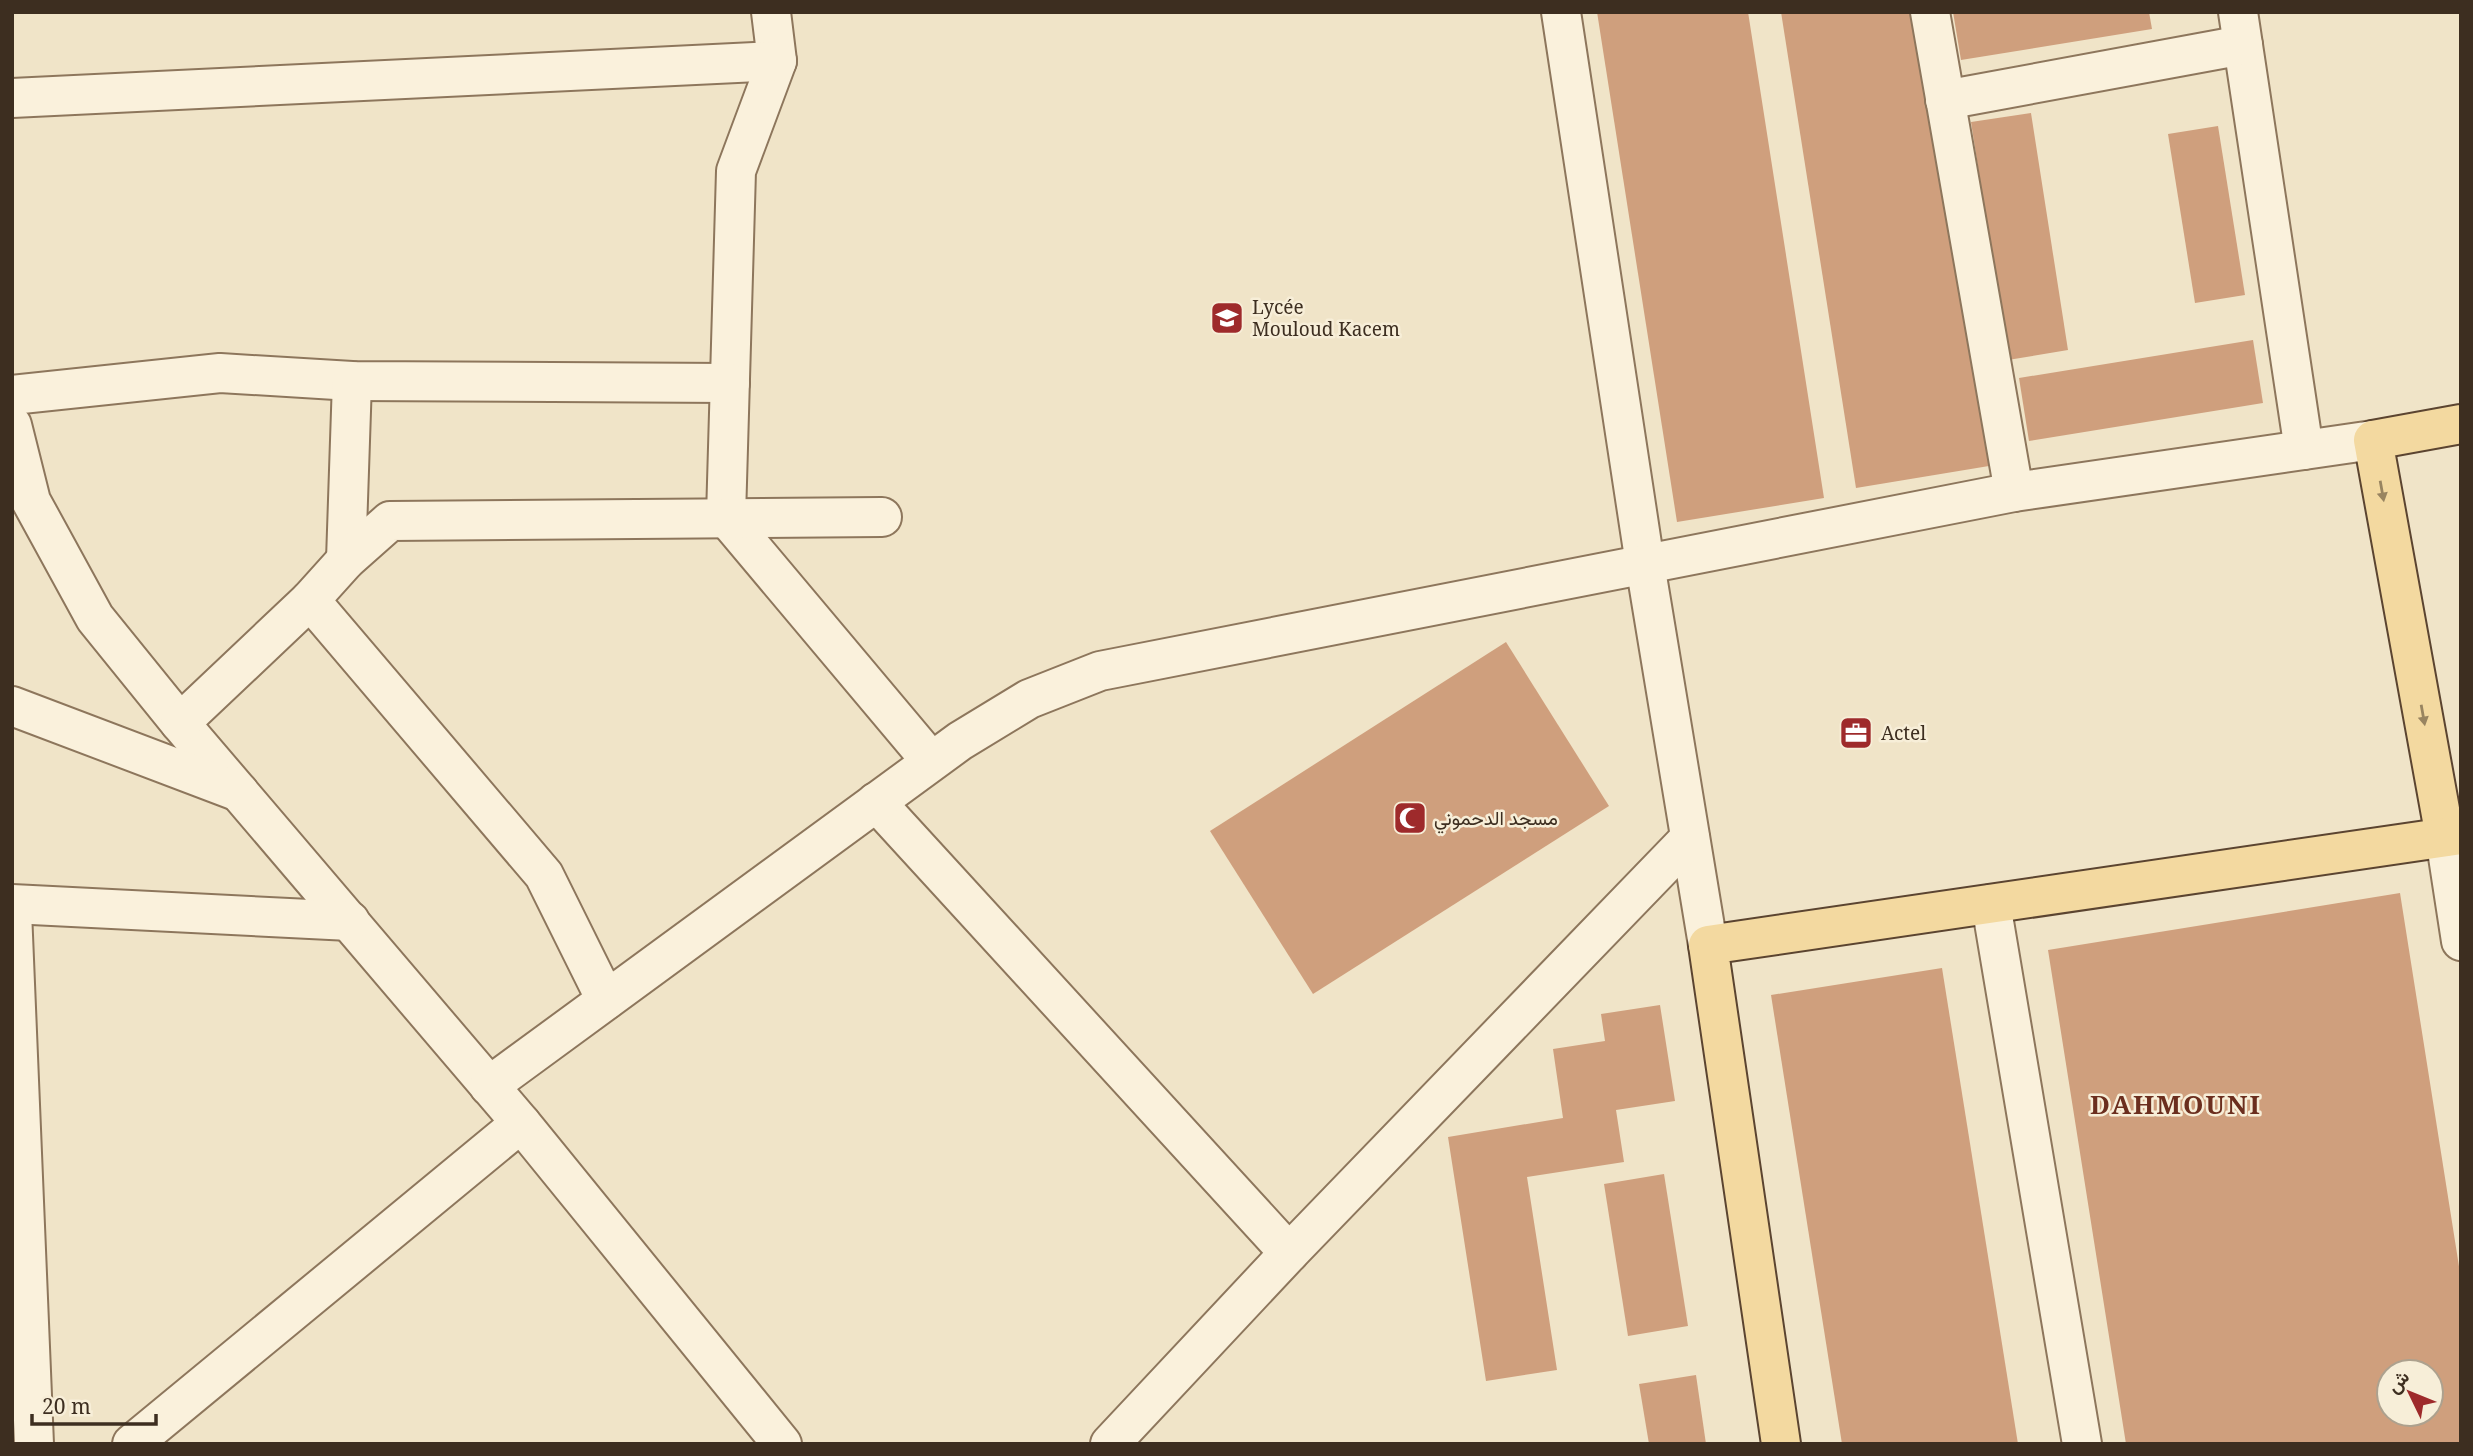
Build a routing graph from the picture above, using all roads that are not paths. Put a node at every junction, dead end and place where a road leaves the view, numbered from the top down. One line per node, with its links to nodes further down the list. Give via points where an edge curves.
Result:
1 (771, 12): 5 (street)
2 (1561, 12): 19 (street)
3 (1930, 12): 7 (street)
4 (2241, 29): 7 (street); 14 (street)
5 (777, 61): 6 (street); 9 (street, via 736,171)
6 (12, 99)
7 (1945, 100): 15 (street)
8 (352, 381): 9 (street); 10 (street, via 220,373); 18 (street)
9 (730, 383): 16 (street)
10 (12, 395)
11 (2461, 424): 13 (main road)
12 (14, 437): 22 (street, via 31,501 94,618)
13 (2373, 440): 14 (street); 26 (main road, one-way to 26)
14 (2304, 450): 15 (street)
15 (2014, 492): 19 (street)
16 (726, 517): 17 (street); 18 (street, via 390,521); 23 (street)
17 (882, 517)
18 (346, 561): 20 (street)
19 (1645, 564): 23 (street, via 1100,671 1029,699); 27 (street)
20 (310, 600): 22 (street); 34 (street, via 544,875)
21 (12, 706): 24 (street)
22 (180, 723): 24 (street)
23 (931, 761): 25 (street)
24 (243, 794): 31 (street)
25 (876, 802): 34 (street); 37 (street)
26 (2453, 836): 29 (main road); 32 (street)
27 (1690, 838): 33 (street); 37 (street)
28 (12, 904): 31 (street)
29 (1991, 904): 33 (main road); 43 (street)
30 (12, 911): 38 (street)
31 (350, 921): 35 (street)
32 (2461, 941)
33 (1708, 945): 42 (main road)
34 (606, 1000): 35 (street)
35 (489, 1086): 36 (street)
36 (521, 1123): 39 (street); 40 (street)
37 (1289, 1253): 41 (street)
38 (34, 1444)
39 (132, 1444)
40 (782, 1444)
41 (1110, 1444)
42 (1781, 1444)
43 (2082, 1444)

